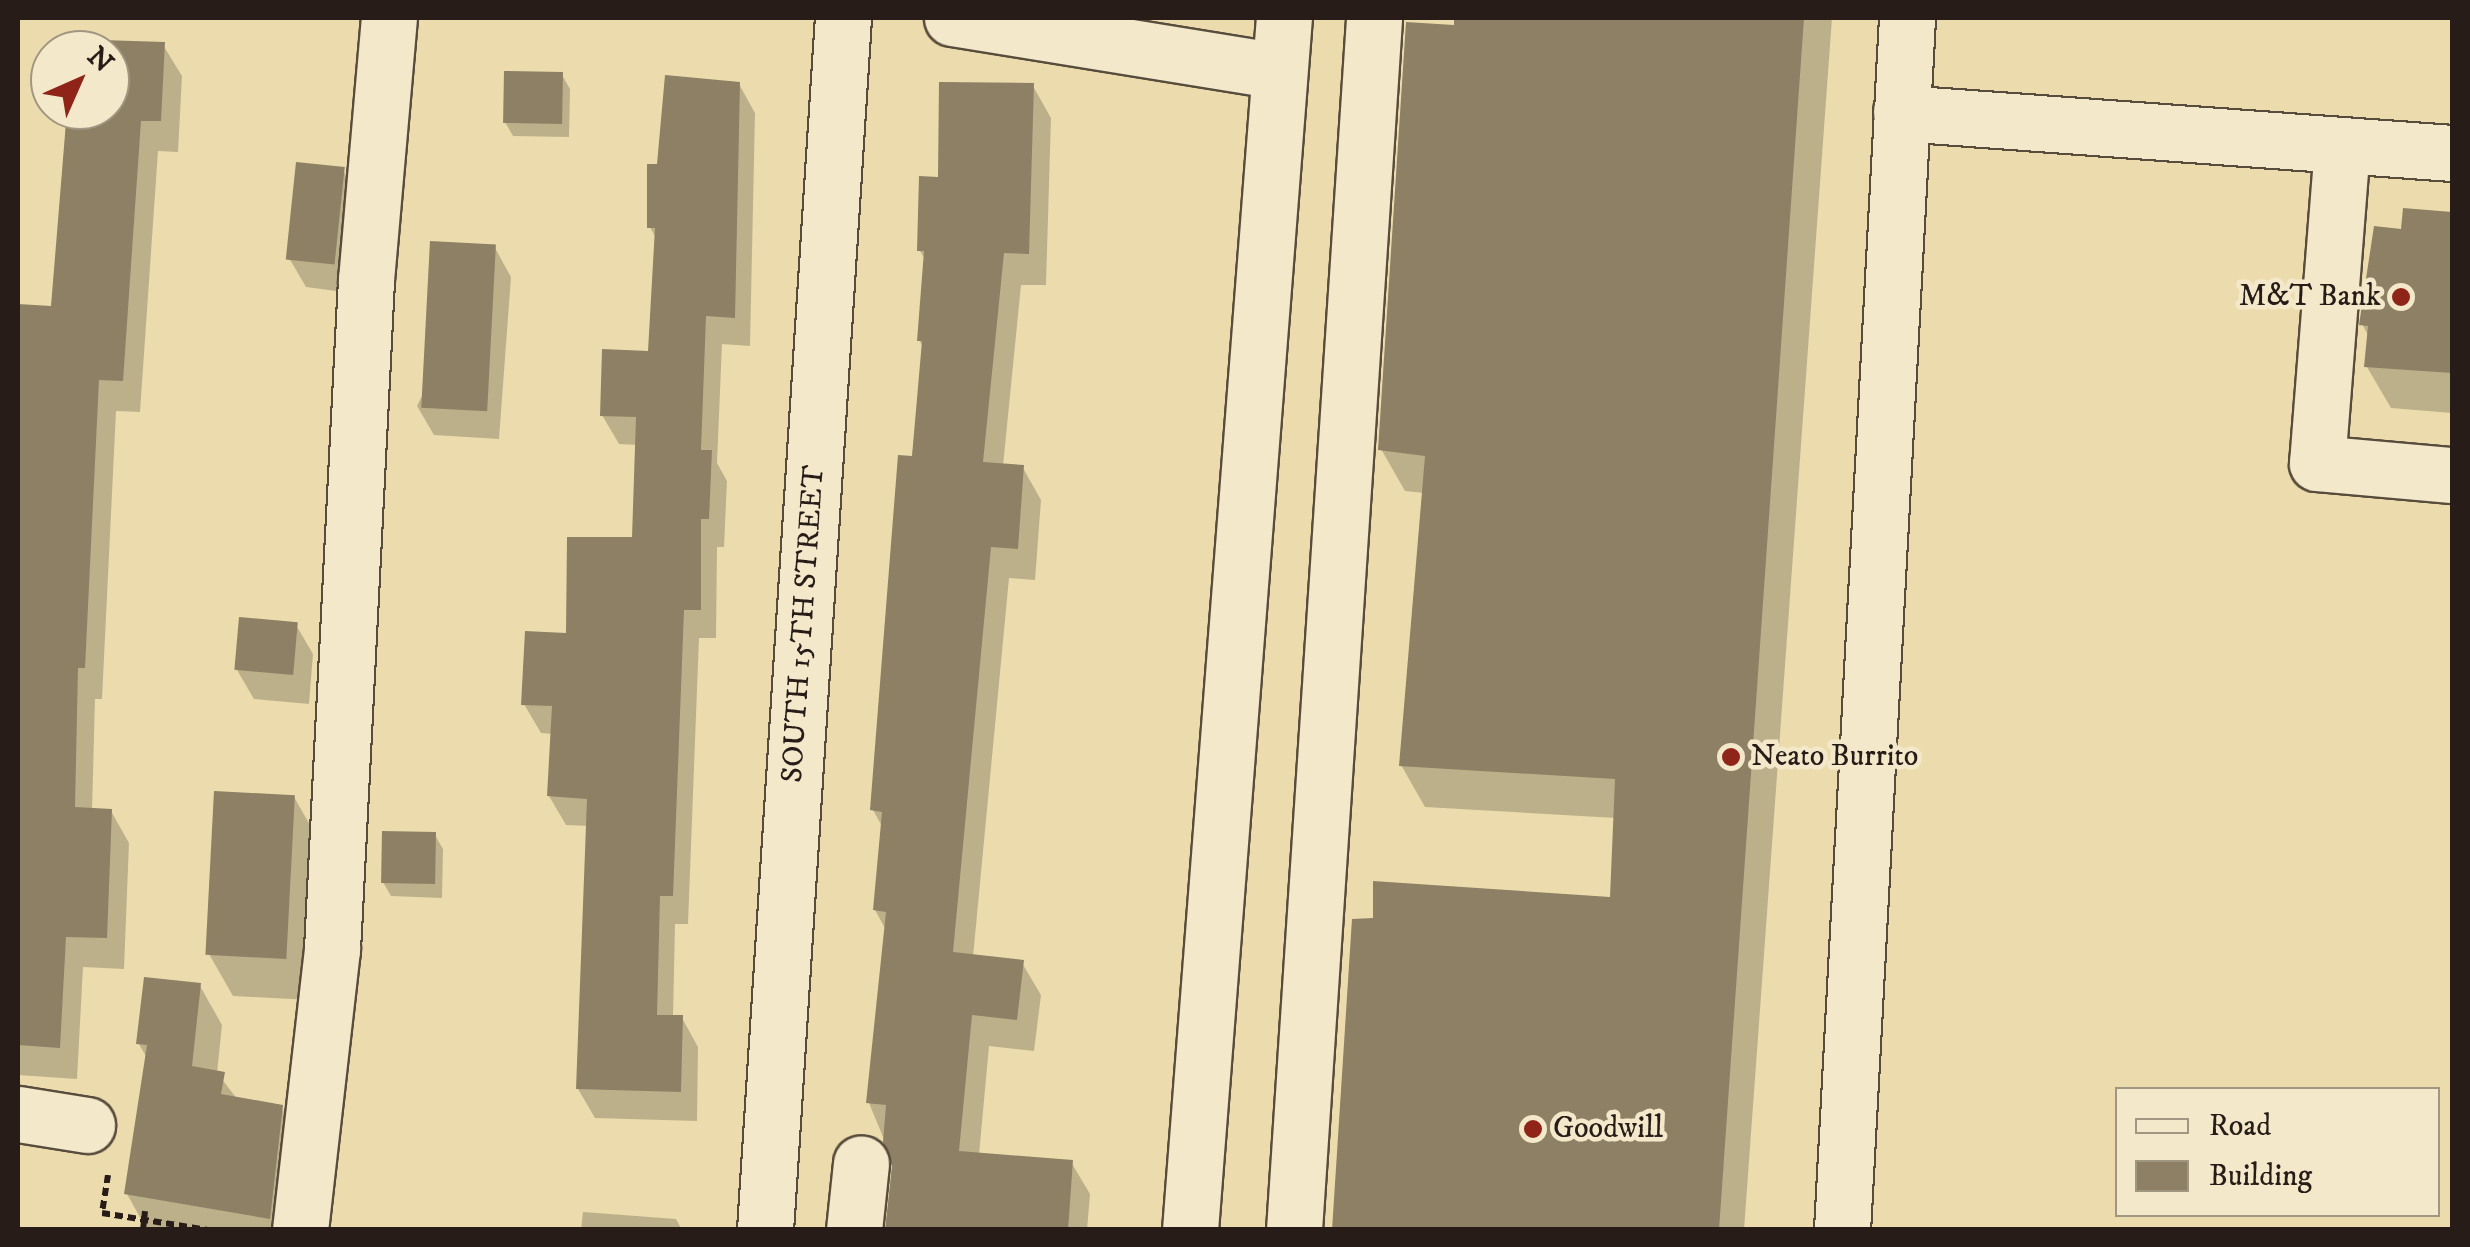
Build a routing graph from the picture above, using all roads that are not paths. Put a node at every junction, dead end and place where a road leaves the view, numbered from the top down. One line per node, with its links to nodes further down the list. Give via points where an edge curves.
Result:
1 (389, 18): 15 (street, via 366,280 332,949)
2 (844, 18): 16 (street, SOUTH 15TH STREET)
3 (952, 18): 7 (street)
4 (1284, 18): 7 (street)
5 (1374, 18): 19 (street)
6 (1907, 18): 8 (street)
7 (1280, 71): 18 (street)
8 (1900, 113): 9 (street); 20 (street)
9 (2342, 146): 10 (street); 11 (street, via 2317,463)
10 (2452, 153)
11 (2452, 475)
12 (18, 1114): 13 (street)
13 (99, 1142)
14 (861, 1163): 17 (street)
15 (300, 1230)
16 (764, 1230)
17 (854, 1230)
18 (1190, 1230)
19 (1294, 1230)
20 (1842, 1230)

